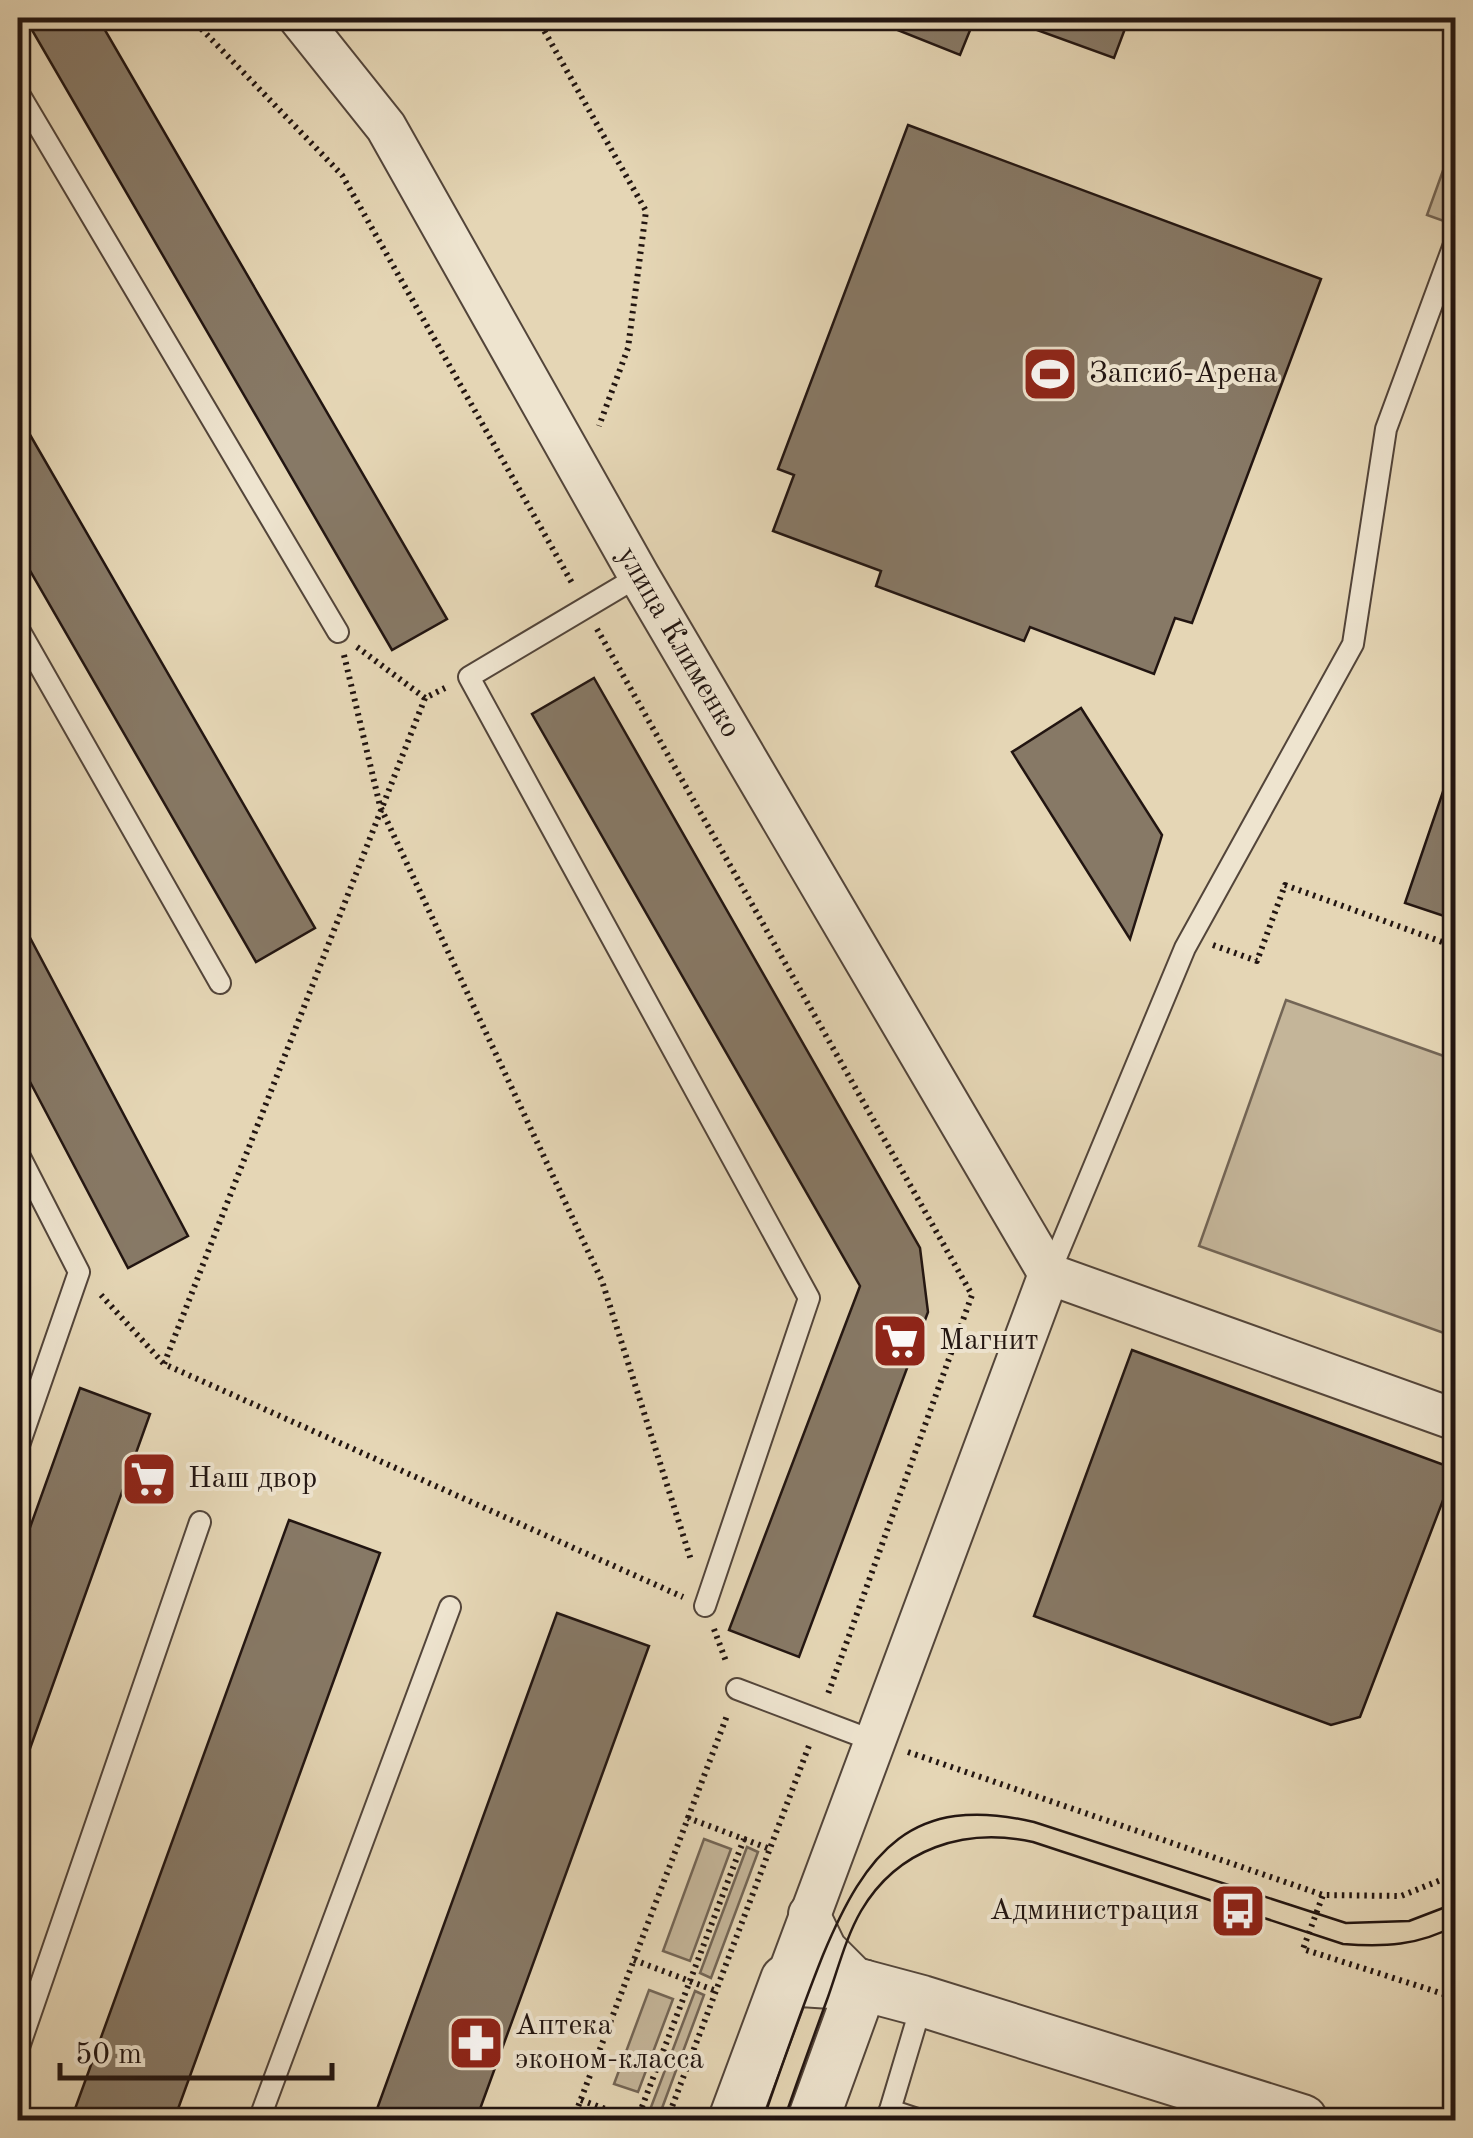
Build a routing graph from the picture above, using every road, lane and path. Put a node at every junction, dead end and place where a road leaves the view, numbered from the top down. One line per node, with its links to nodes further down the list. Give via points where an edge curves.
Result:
1 (298, 18): 5 (street, улица Клименко, via 386,127)
2 (537, 18): 5 (path, via 646,211 628,348)
3 (18, 92): 8 (lane)
4 (1456, 239): 12 (lane, via 1386,429 1353,644)
5 (581, 474): 6 (street, улица Клименко)
6 (639, 576): 9 (lane); 17 (street, улица Клименко)
7 (18, 628): 14 (lane)
8 (338, 632): 10 (path); 11 (path)
9 (469, 677): 10 (path); 22 (lane, via 810,1298)
10 (425, 698): 11 (path)
11 (380, 806): 18 (path); 22 (path, via 602,1281)
12 (1192, 937): 13 (path, via 1257,961 1285,885); 17 (lane)
13 (1456, 948)
14 (220, 982)
15 (18, 1153): 16 (lane)
16 (79, 1272): 18 (path); 20 (lane)
17 (1049, 1274): 19 (street); 25 (street)
18 (164, 1364): 22 (path)
19 (1456, 1420)
20 (18, 1448)
21 (200, 1522): 39 (lane)
22 (705, 1606): 24 (path)
23 (450, 1607): 42 (lane)
24 (737, 1689): 25 (lane); 26 (path)
25 (874, 1741): 30 (path); 31 (street)
26 (688, 1818): 27 (path); 32 (path)
27 (744, 1839): 28 (path); 34 (path)
28 (770, 1849)
29 (1456, 1858): 30 (path, via 1446,1878 1401,1896)
30 (1323, 1895): 37 (path, via 1303,1949)
31 (808, 1914): 33 (street); 35 (street, via 826,1949)
32 (634, 1960): 34 (path); 40 (path)
33 (786, 1980): 35 (street); 45 (street)
34 (690, 1981): 36 (path); 44 (path)
35 (862, 1985): 38 (street); 46 (street)
36 (716, 1991)
37 (1456, 1998)
38 (922, 2000): 41 (lane); 48 (street)
39 (18, 2050)
40 (581, 2100): 43 (path); 44 (path)
41 (888, 2115): 47 (lane)
42 (259, 2120)
43 (573, 2120)
44 (636, 2120)
45 (734, 2120)
46 (813, 2120)
47 (920, 2120)
48 (1302, 2120)

